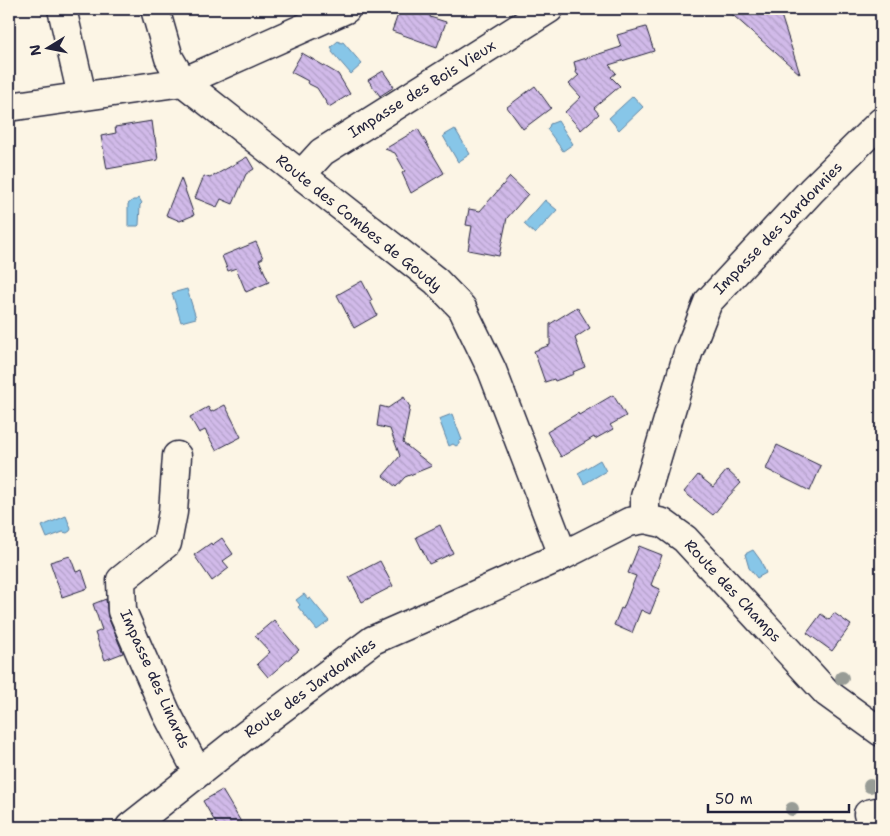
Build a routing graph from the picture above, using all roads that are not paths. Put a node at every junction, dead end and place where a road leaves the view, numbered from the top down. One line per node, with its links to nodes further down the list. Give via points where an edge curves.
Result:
1 (62, 9): 6 (street)
2 (155, 9): 5 (street, via 170,58)
3 (346, 9): 5 (street)
4 (549, 9): 9 (street, Impasse des Bois Vieux, via 322,152)
5 (183, 82): 6 (street); 9 (street, Route des Combes de Goudy)
6 (82, 96): 7 (street)
7 (9, 107)
8 (881, 122): 11 (street, Impasse des Jardonnies, via 812,190 708,302 688,353 645,497)
9 (300, 175): 12 (street, Route des Combes de Goudy, via 436,281 462,308 492,370)
10 (177, 456): 14 (street, Impasse des Linards, via 167,543 121,580 122,611 166,712)
11 (645, 520): 12 (street, via 629,522); 13 (street, Route des Champs, via 662,523 684,539 827,693)
12 (564, 555): 14 (street, Route des Jardonnies, via 373,640)
13 (881, 732)
14 (198, 773): 15 (street, Route des Jardonnies)
15 (156, 818): 16 (street, Route des Jardonnies)
16 (130, 827)

